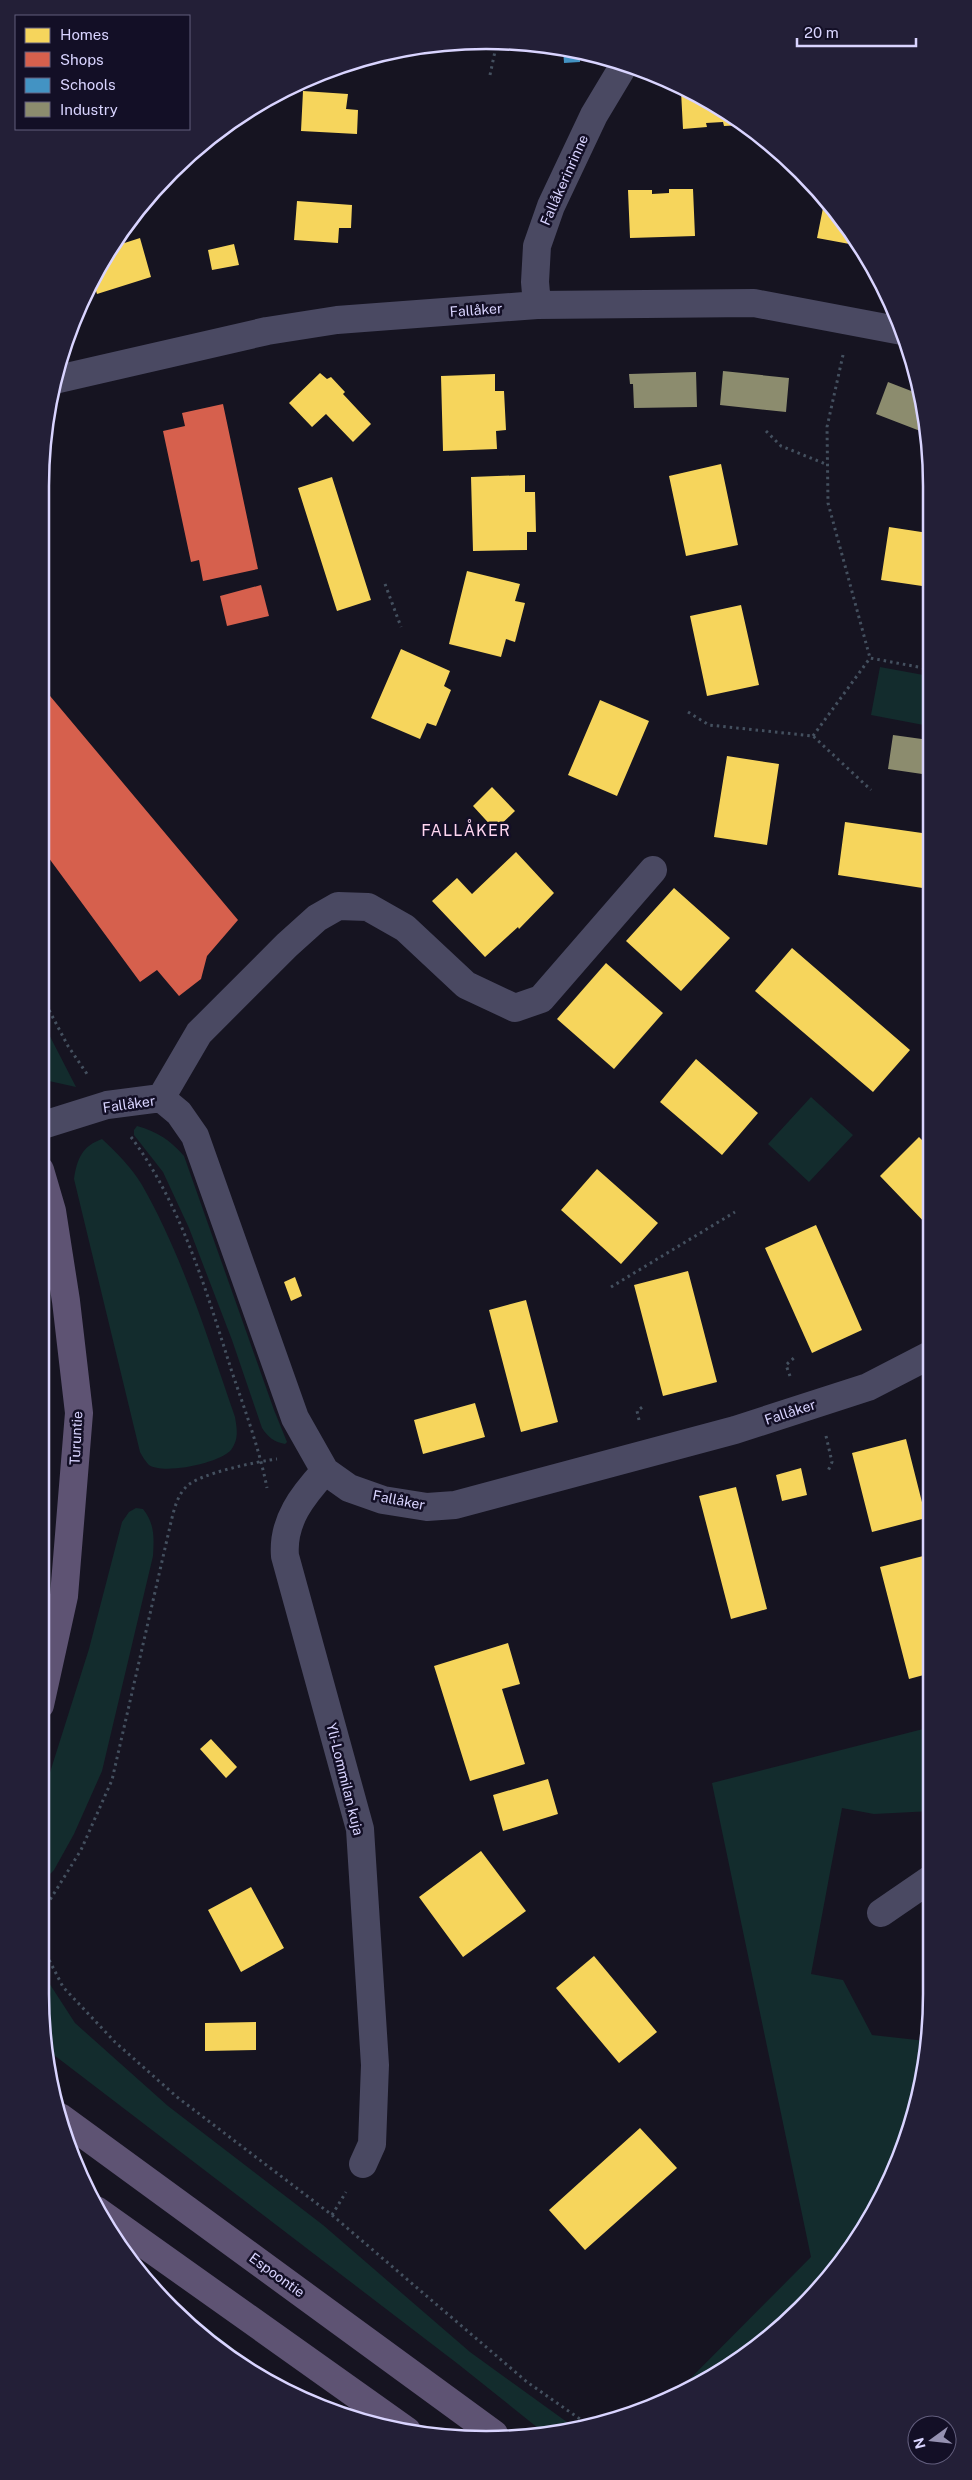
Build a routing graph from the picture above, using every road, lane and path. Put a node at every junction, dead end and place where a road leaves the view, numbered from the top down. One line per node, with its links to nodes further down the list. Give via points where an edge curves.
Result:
1 (495, 49): 3 (path)
2 (621, 70): 4 (street, Fallåkerinrinne, via 594,115 551,206 537,246)
3 (490, 75)
4 (537, 305): 5 (street, Fallåker, via 754,303); 7 (street, Fallåker, via 337,320 267,331)
5 (850, 320): 6 (street, Fallåker); 9 (path, via 827,427)
6 (894, 329)
7 (63, 378)
8 (766, 431): 9 (path, via 781,446)
9 (828, 465): 12 (path, via 828,503)
10 (385, 584): 11 (path)
11 (401, 627)
12 (870, 658): 13 (path); 15 (path)
13 (923, 668)
14 (688, 712): 15 (path, via 709,726)
15 (813, 736): 16 (path)
16 (871, 790)
17 (653, 870): 19 (street, via 541,999 515,1008 466,985 406,928 368,907 338,906 317,918 286,945 199,1033)
18 (49, 1010): 20 (path, via 68,1046)
19 (161, 1098): 20 (street, Fallåker); 29 (street, Fallåker, via 179,1113 194,1136)
20 (107, 1105): 21 (street, Fallåker); 27 (path, via 147,1158 180,1225 214,1314)
21 (49, 1123)
22 (49, 1201): 31 (main road, Turuntie, via 66,1301 79,1413 64,1596)
23 (735, 1212): 24 (path)
24 (610, 1286)
25 (923, 1359): 29 (street, Fallåker, via 868,1387 735,1430 455,1504 427,1507 383,1500)
26 (824, 1430): 28 (path, via 832,1462)
27 (261, 1460): 29 (path, via 280,1459); 30 (path, via 273,1523); 33 (path, via 201,1477 186,1486 178,1500 112,1780 82,1850)
28 (828, 1471)
29 (318, 1479): 30 (street, Yli-Lommilan kuja, via 289,1519)
30 (284, 1543): 37 (street, Yli-Lommilan kuja, via 360,1829 375,2065 372,2144)
31 (49, 1664)
32 (923, 1884): 34 (street)
33 (49, 1902)
34 (881, 1913)
35 (49, 1959): 39 (path, via 64,1987 115,2042 177,2097 332,2215 527,2382)
36 (69, 2123): 41 (main road, Espoontie)
37 (363, 2164)
38 (112, 2222): 40 (main road)
39 (582, 2420)
40 (393, 2421)
41 (490, 2431)

